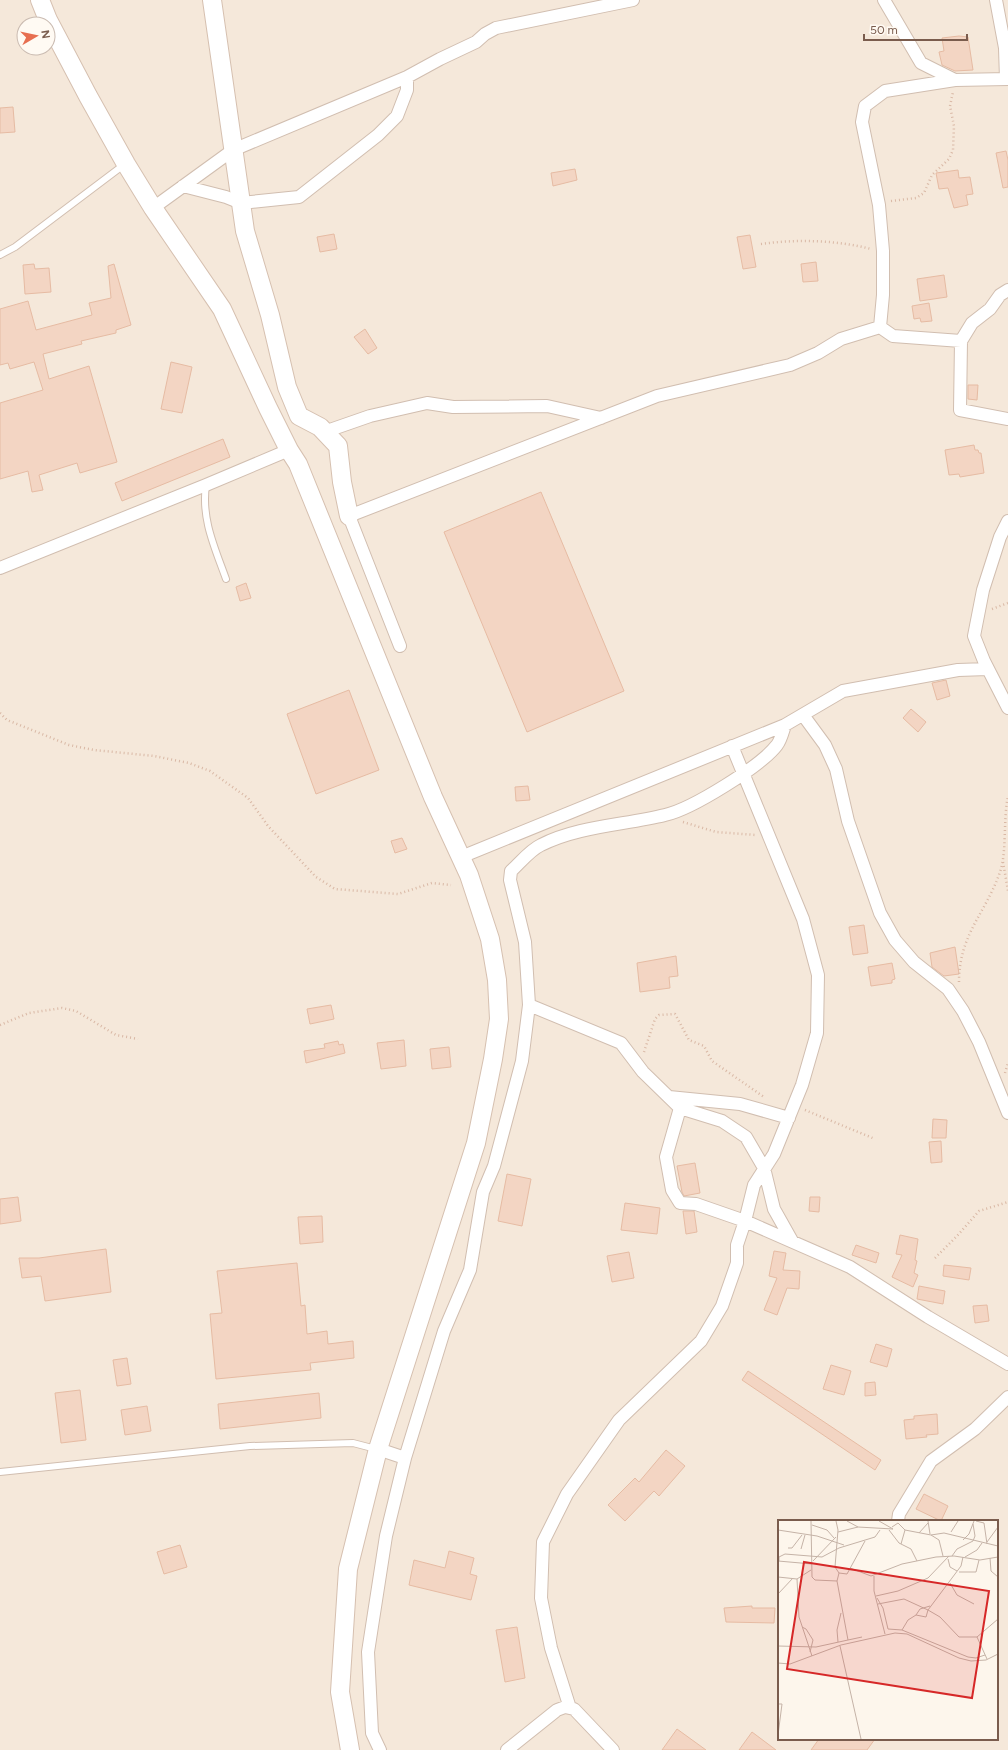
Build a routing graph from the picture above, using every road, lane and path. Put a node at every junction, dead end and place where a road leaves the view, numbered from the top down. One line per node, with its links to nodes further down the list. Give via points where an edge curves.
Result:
1 (40, 0): 10 (street, via 48,20)
2 (212, 0): 9 (street)
3 (633, 0): 6 (street, via 496,28 476,42 440,58)
4 (884, 0): 8 (street, via 921,63)
5 (996, 0): 7 (street, via 1005,48)
6 (407, 78): 9 (street); 12 (street, via 407,90 398,116 378,135 299,197)
7 (1007, 79): 8 (street)
8 (955, 80): 13 (path, via 950,106 954,126 953,150 949,159 932,175 924,193 916,198); 13 (street, via 886,91 865,106 862,122)
9 (232, 150): 11 (street); 12 (street)
10 (126, 164): 14 (street); 17 (lane, via 15,247)
11 (183, 186): 12 (street); 14 (street)
12 (241, 203): 23 (street, via 245,231 270,315 287,387 299,416 320,427)
13 (879, 205): 16 (street)
14 (153, 208): 24 (street, via 222,309)
15 (761, 244): 16 (path, via 852,244)
16 (883, 252): 19 (street)
17 (0, 255)
18 (1008, 290): 20 (street, via 1000,294 990,308 972,323)
19 (880, 327): 20 (street, via 894,336); 21 (street, via 841,339 818,353 790,365 657,396)
20 (961, 341): 22 (street, via 960,410)
21 (600, 418): 23 (street, via 547,406 453,408 427,403 370,416); 26 (street)
22 (1008, 419)
23 (324, 432): 26 (street, via 338,446)
24 (289, 450): 25 (street); 39 (street, via 301,471 433,797)
25 (206, 485): 28 (street); 29 (lane, via 204,500 209,533)
26 (349, 516): 30 (street)
27 (1008, 521): 31 (street, via 1000,537 983,590 974,636)
28 (0, 568)
29 (226, 579)
30 (400, 646)
31 (988, 669): 32 (street); 34 (street, via 958,670 843,691)
32 (1008, 708)
33 (0, 713): 41 (path, via 7,720 69,745 154,756 189,763 210,771 248,798 268,826 316,877 335,889 398,894 432,883)
34 (803, 715): 35 (street); 44 (street, via 825,745 836,769 848,821 884,920 895,940 914,962 948,990)
35 (785, 725): 36 (street); 37 (street, via 778,743 759,763)
36 (732, 746): 37 (street); 39 (street)
37 (744, 773): 43 (street, via 702,799 667,815 564,836 540,845 511,871 510,880 525,942); 51 (street, via 803,919 818,976 818,1033)
38 (1008, 796): 40 (path, via 1003,834)
39 (461, 857): 61 (street, via 470,875 490,939 497,980 499,1019 476,1143)
40 (1003, 860): 42 (path); 44 (path, via 1000,872 963,946)
41 (451, 885)
42 (1008, 891)
43 (529, 1005): 47 (street, via 621,1043); 62 (street, via 522,1061 494,1166 483,1192 470,1270 444,1331)
44 (959, 1005): 52 (street, via 979,1042)
45 (0, 1025): 46 (path, via 29,1013 62,1008 76,1010 116,1035)
46 (138, 1039)
47 (643, 1072): 48 (street); 49 (path, via 643,1054 655,1019 659,1015 675,1014 689,1040 704,1046 712,1061)
48 (669, 1097): 50 (street); 51 (street)
49 (769, 1099)
50 (680, 1108): 54 (street, via 722,1121 746,1137); 56 (street, via 666,1157 672,1190 680,1203 696,1204)
51 (792, 1112): 53 (path, via 820,1115); 54 (street, via 774,1154)
52 (1008, 1113)
53 (875, 1139)
54 (764, 1168): 56 (street, via 754,1185); 57 (street, via 774,1209)
55 (1008, 1202): 58 (path, via 979,1211)
56 (746, 1221): 57 (street); 65 (street, via 737,1245 738,1263 722,1306 701,1341 619,1420 567,1494 542,1542 541,1598 551,1648)
57 (792, 1241): 59 (street, via 850,1267)
58 (935, 1258)
59 (1008, 1364)
60 (1008, 1397): 64 (street, via 974,1429 931,1461 899,1514)
61 (378, 1449): 62 (street); 63 (lane, via 353,1443 250,1446); 66 (street, via 348,1569 340,1692)
62 (405, 1458): 67 (street, via 386,1536 368,1652 372,1733)
63 (0, 1472)
64 (898, 1520)
65 (570, 1708): 68 (street, via 557,1710); 69 (street)
66 (350, 1750)
67 (380, 1750)
68 (507, 1750)
69 (613, 1750)

